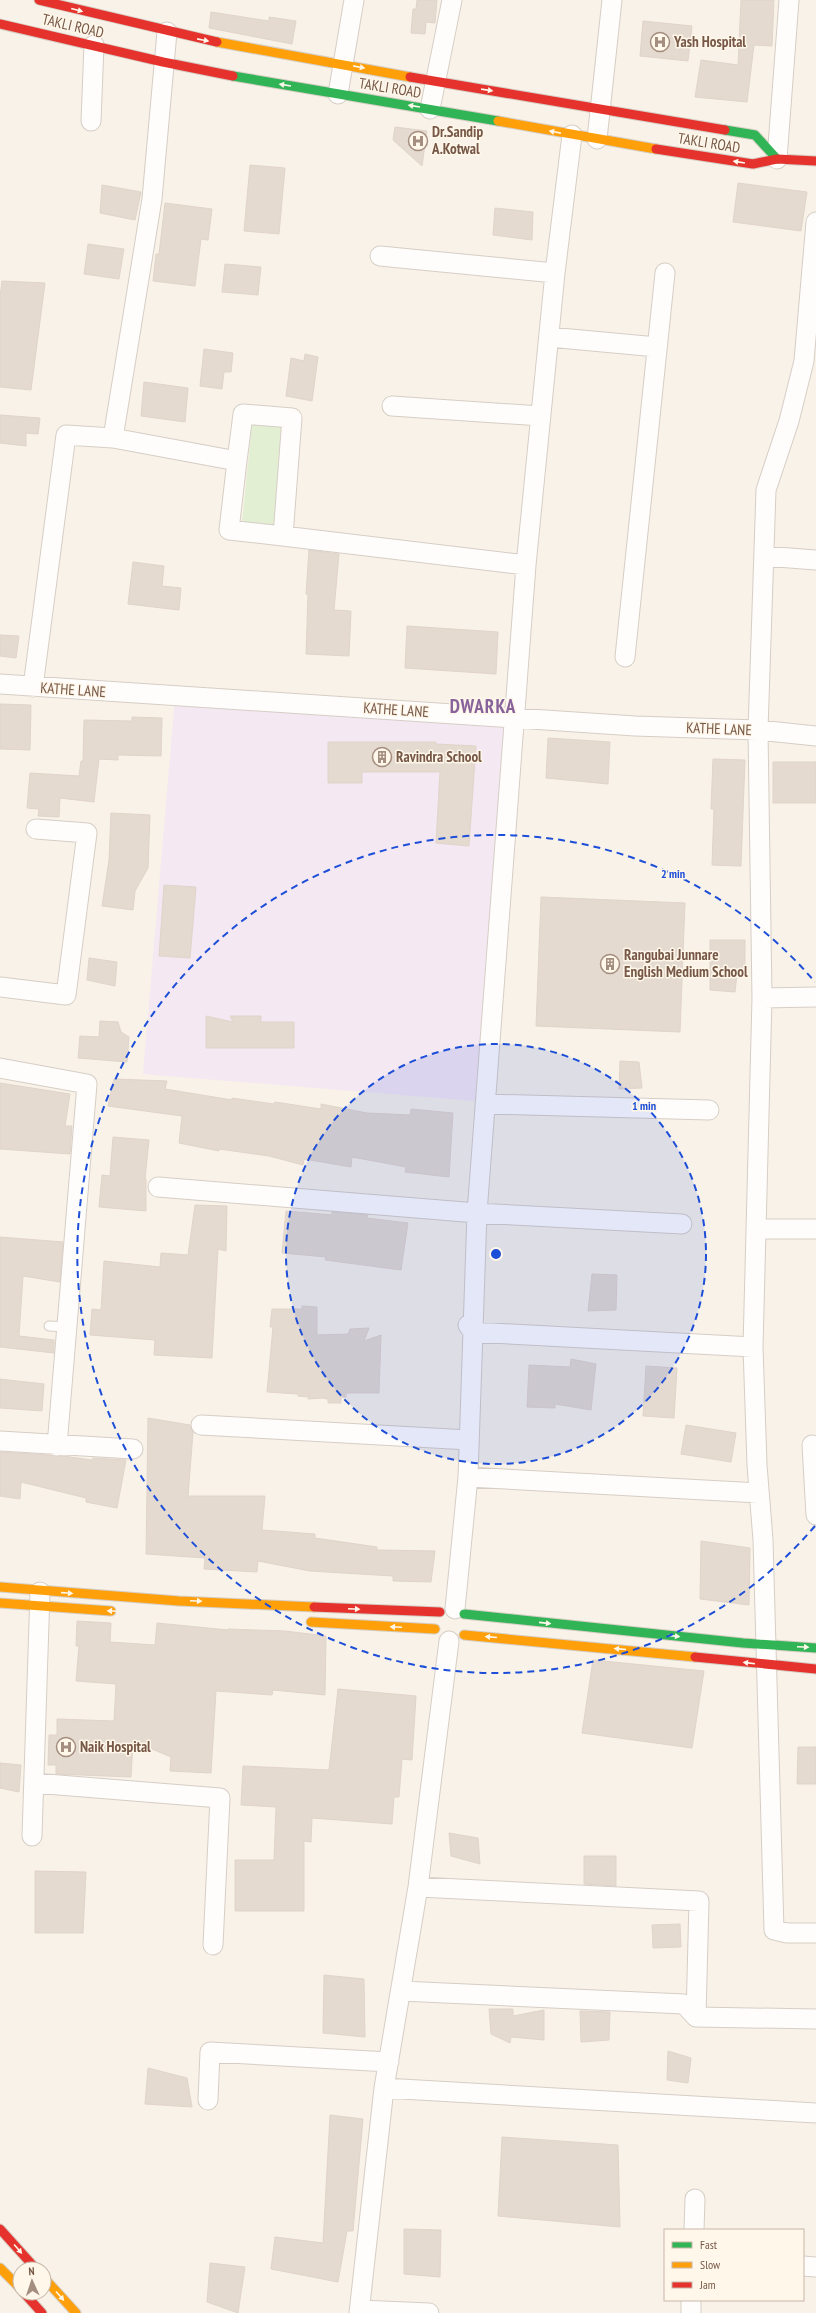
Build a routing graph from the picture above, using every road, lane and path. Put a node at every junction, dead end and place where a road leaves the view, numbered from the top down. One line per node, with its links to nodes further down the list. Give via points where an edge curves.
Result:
1 (39, 0): 7 (main road, TAKLI ROAD, one-way to 7)
2 (354, 0): 10 (street)
3 (452, 0): 11 (street)
4 (612, 0): 13 (street)
5 (789, 0): 18 (street)
6 (0, 24): 8 (main road, TAKLI ROAD)
7 (166, 32): 9 (street); 10 (main road, TAKLI ROAD, one-way to 10, via 270,53)
8 (94, 45): 9 (main road, TAKLI ROAD); 15 (street)
9 (163, 62): 12 (main road, TAKLI ROAD, one-way to 9); 28 (street, via 152,199)
10 (343, 64): 11 (main road, TAKLI ROAD, one-way to 11); 12 (street)
11 (436, 82): 13 (main road, TAKLI ROAD, one-way to 13); 14 (street)
12 (338, 94): 14 (main road, TAKLI ROAD, one-way to 12)
13 (601, 107): 17 (street); 18 (main road, TAKLI ROAD, via 756,135)
14 (430, 109): 16 (main road, TAKLI ROAD, one-way to 14)
15 (91, 121)
16 (572, 135): 17 (main road, TAKLI ROAD); 22 (street)
17 (597, 139): 18 (main road, TAKLI ROAD, one-way to 17, via 753,164)
18 (777, 159): 19 (main road, TAKLI ROAD)
19 (816, 161)
20 (816, 222): 31 (street, via 804,361 789,421 766,490)
21 (380, 256): 22 (street)
22 (555, 273): 24 (street)
23 (665, 273): 25 (street)
24 (549, 336): 25 (street); 27 (street)
25 (657, 347): 34 (street)
26 (392, 406): 27 (street)
27 (540, 416): 33 (street)
28 (113, 438): 29 (street); 36 (street, via 66,435)
29 (237, 461): 30 (street, via 229,530); 30 (street, via 243,414 292,418)
30 (283, 536): 33 (street)
31 (764, 556): 32 (street); 38 (street)
32 (816, 560)
33 (526, 565): 37 (street)
34 (625, 657)
35 (0, 684): 36 (street, KATHE LANE)
36 (33, 687): 37 (street, KATHE LANE)
37 (514, 718): 38 (street, KATHE LANE, via 634,726); 45 (street)
38 (758, 730): 39 (street, KATHE LANE); 43 (street)
39 (816, 736)
40 (36, 829): 41 (street, via 87,833 66,994)
41 (0, 987)
42 (816, 997): 43 (street)
43 (762, 998): 50 (street)
44 (0, 1068): 58 (street, via 87,1084 58,1327)
45 (485, 1104): 46 (street); 48 (street)
46 (709, 1110)
47 (158, 1187): 48 (street)
48 (477, 1213): 49 (street); 52 (street)
49 (682, 1224)
50 (756, 1229): 51 (street); 53 (street)
51 (816, 1229)
52 (470, 1328): 53 (street); 55 (street)
53 (753, 1347): 61 (street)
54 (201, 1425): 55 (street)
55 (469, 1440): 60 (street)
56 (0, 1441): 58 (street)
57 (812, 1444): 62 (street)
58 (57, 1446): 59 (street)
59 (133, 1449)
60 (468, 1476): 61 (street); 68 (street)
61 (759, 1494): 72 (street, via 763,1540)
62 (816, 1515)
63 (0, 1587): 64 (main road)
64 (40, 1599): 65 (main road); 66 (main road, one-way to 66); 67 (main road, one-way to 64); 76 (street)
65 (0, 1603)
66 (335, 1608): 68 (main road, one-way to 68); 70 (main road)
67 (117, 1611)
68 (453, 1612): 71 (main road, via 468,1624); 71 (main road, via 435,1622); 72 (main road, one-way to 72)
69 (304, 1622): 70 (main road)
70 (336, 1624): 71 (main road, one-way to 70)
71 (450, 1635): 74 (main road, one-way to 71, via 668,1653); 78 (street)
72 (765, 1645): 73 (main road, one-way to 73); 74 (street)
73 (816, 1648)
74 (765, 1665): 75 (main road); 79 (street, via 774,1930 787,1934)
75 (816, 1669)
76 (34, 1783): 77 (street); 80 (street, via 220,1798)
77 (32, 1836)
78 (418, 1887): 81 (street); 82 (street, via 699,1901)
79 (816, 1933)
80 (214, 1945)
81 (401, 1991): 82 (street, via 684,2004); 84 (street)
82 (696, 2017): 83 (street)
83 (816, 2019)
84 (389, 2062): 85 (street); 86 (street, via 210,2052)
85 (384, 2088): 87 (street); 99 (street)
86 (208, 2100)
87 (816, 2113)
88 (696, 2199): 90 (street)
89 (0, 2229): 91 (main road, one-way to 91)
90 (694, 2229)
91 (29, 2261)
92 (804, 2266): 94 (street)
93 (0, 2268): 95 (main road)
94 (816, 2268)
95 (12, 2280)
96 (52, 2287): 101 (main road, one-way to 101)
97 (31, 2301): 100 (main road)
98 (691, 2301): 103 (street)
99 (359, 2311): 102 (street)
100 (42, 2313)
101 (76, 2313)
102 (429, 2313)
103 (691, 2313)

